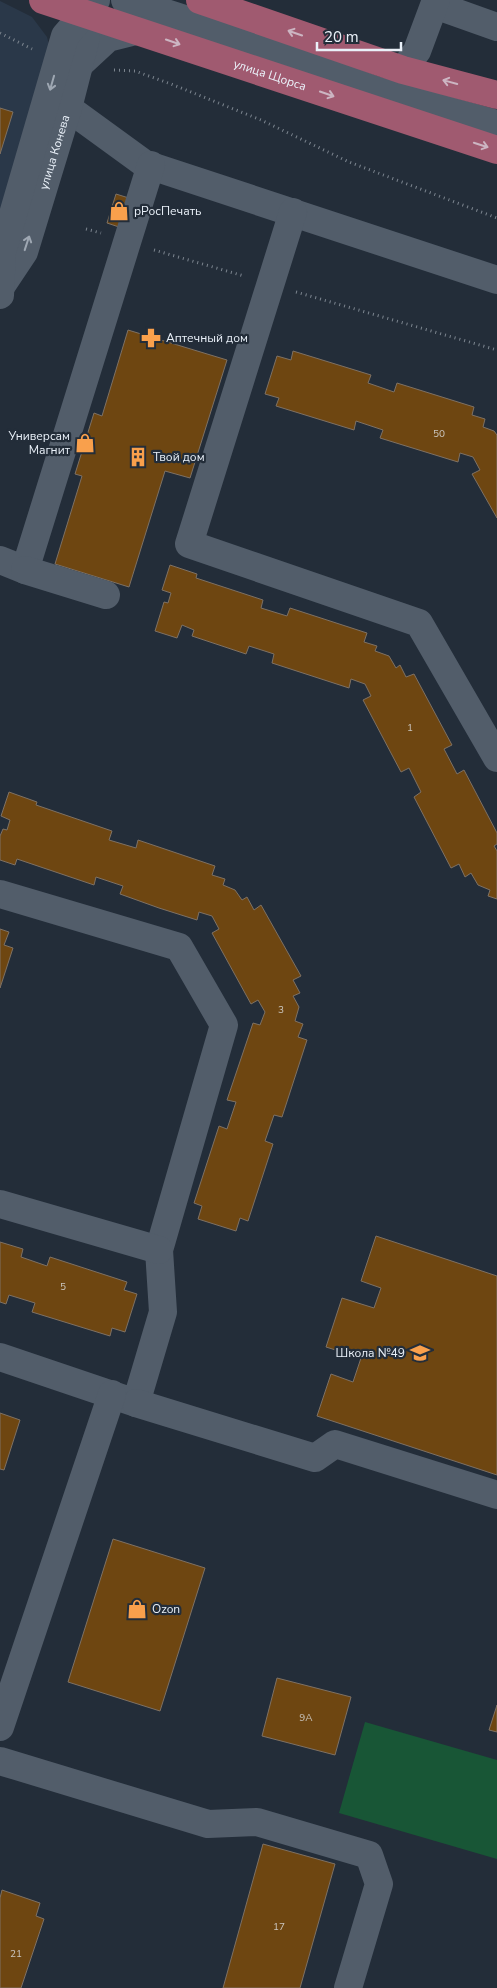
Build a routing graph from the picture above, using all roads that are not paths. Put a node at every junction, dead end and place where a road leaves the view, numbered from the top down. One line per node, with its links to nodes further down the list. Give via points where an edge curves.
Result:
1 (42, 0): 5 (main road, улица Щорса); 8 (street)
2 (124, 0): 13 (street, улица Щорса, via 188,20 376,90)
3 (200, 0): 10 (main road, one-way to 3)
4 (436, 2): 6 (street); 10 (street, via 417,51)
5 (87, 4): 7 (main road, улица Щорса); 8 (street, улица Конева); 9 (street, улица Конева, via 86,38)
6 (497, 27)
7 (140, 30): 9 (street, via 108,38); 14 (main road, улица Щорса, one-way to 14)
8 (65, 36): 9 (street, улица Конева)
9 (73, 64): 12 (street, улица Конева); 18 (street, улица Конева, one-way to 18, via 2,252)
10 (402, 70): 11 (main road, one-way to 10)
11 (497, 95)
12 (68, 108): 15 (street, via 145,164); 18 (street, улица Конева, one-way to 12, via 24,252)
13 (497, 124)
14 (497, 150)
15 (151, 165): 16 (street); 19 (street)
16 (293, 212): 17 (street); 21 (street, via 189,544 419,623)
17 (497, 280)
18 (1, 290)
19 (12, 565): 20 (street)
20 (106, 595)
21 (497, 758)
22 (0, 894): 24 (street, via 179,947 224,1025)
23 (0, 1204): 24 (street)
24 (159, 1250): 26 (street, via 163,1312)
25 (0, 1358): 26 (street)
26 (124, 1399): 27 (street, via 315,1458 335,1444); 28 (street)
27 (497, 1496)
28 (0, 1727)
29 (0, 1761): 30 (street, via 208,1824 257,1822 369,1856 379,1884)
30 (348, 1988)

